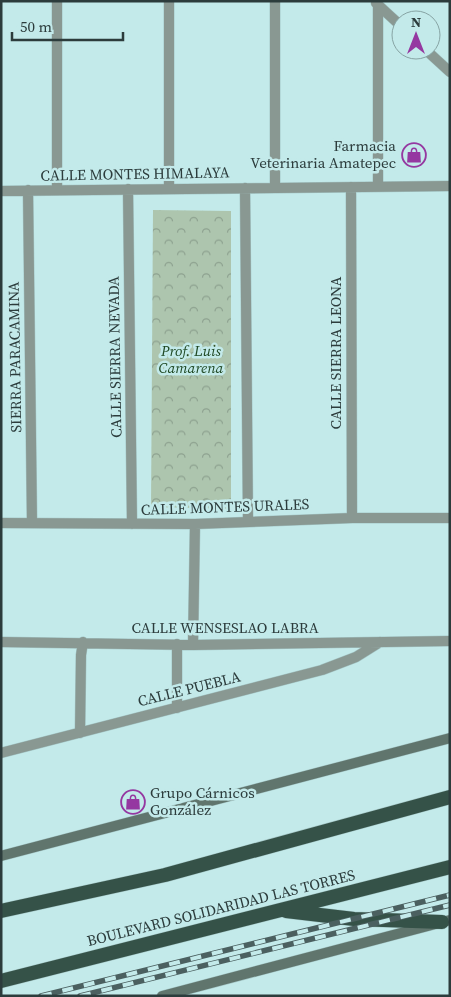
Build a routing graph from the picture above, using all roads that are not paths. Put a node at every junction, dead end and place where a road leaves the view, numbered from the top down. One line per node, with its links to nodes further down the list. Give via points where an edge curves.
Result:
1 (57, 1): 15 (street)
2 (169, 1): 11 (street)
3 (275, 1): 13 (street)
4 (376, 3): 5 (street); 10 (street)
5 (391, 17)
6 (437, 60): 7 (street)
7 (450, 72)
8 (450, 186): 10 (street, CALLE MONTES HIMALAYA)
9 (351, 187): 10 (street, CALLE MONTES HIMALAYA); 13 (street, CALLE MONTES HIMALAYA); 18 (street, CALLE SIERRA LEONA)
10 (378, 187)
11 (168, 188): 12 (street, CALLE MONTES HIMALAYA); 16 (street, CALLE MONTES HIMALAYA)
12 (245, 188): 13 (street, CALLE MONTES HIMALAYA); 20 (street)
13 (275, 188)
14 (28, 190): 15 (street, CALLE MONTES HIMALAYA); 17 (street, CALLE MONTES HIMALAYA); 22 (street, SIERRA PARACAMINA)
15 (57, 190): 16 (street, CALLE MONTES HIMALAYA)
16 (128, 190): 23 (street, CALLE SIERRA NEVADA)
17 (1, 191)
18 (352, 518): 19 (street, CALLE MONTES URALES); 20 (street, CALLE MONTES URALES)
19 (450, 518)
20 (248, 521): 24 (street, CALLE MONTES URALES)
21 (1, 523): 22 (street, CALLE MONTES URALES)
22 (32, 523): 23 (street, CALLE MONTES URALES)
23 (132, 524): 24 (street, CALLE MONTES URALES)
24 (194, 524): 30 (street)
25 (450, 641): 28 (street, CALLE WENSESLAO LABRA)
26 (1, 642): 27 (street, CALLE WENSESLAO LABRA)
27 (83, 642): 29 (street, CALLE WENSESLAO LABRA); 32 (street)
28 (380, 642): 30 (street, CALLE WENSESLAO LABRA); 31 (street, CALLE PUEBLA, via 356,657 322,670)
29 (177, 644): 30 (street, CALLE WENSESLAO LABRA); 31 (street)
30 (193, 645)
31 (177, 708): 32 (street, CALLE PUEBLA)
32 (80, 733): 34 (street, CALLE PUEBLA)
33 (450, 738): 36 (main road)
34 (1, 753)
35 (450, 798): 39 (highway, via 165,875)
36 (1, 856)
37 (450, 867): 38 (highway, BOULEVARD SOLIDARIDAD LAS TORRES)
38 (278, 910): 40 (highway, via 354,919); 41 (highway, BOULEVARD SOLIDARIDAD LAS TORRES)
39 (1, 911)
40 (446, 921): 42 (main road)
41 (1, 982)
42 (186, 993): 43 (main road)
43 (162, 996)

